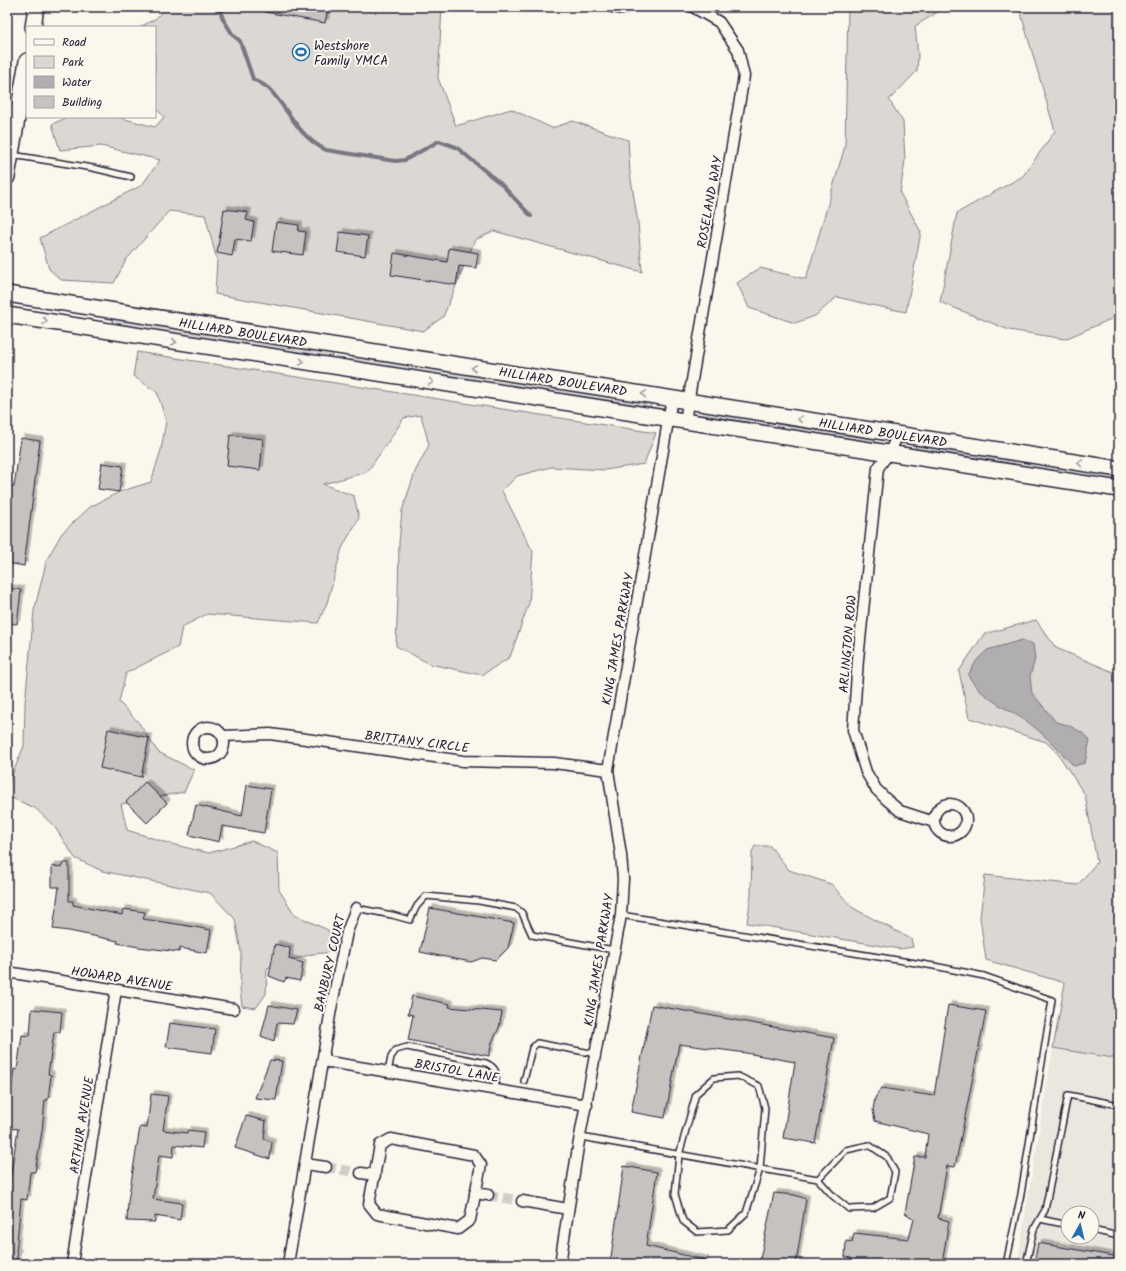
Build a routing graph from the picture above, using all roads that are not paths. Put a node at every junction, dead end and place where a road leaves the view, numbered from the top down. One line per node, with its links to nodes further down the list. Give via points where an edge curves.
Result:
1 (36, 7): 5 (main road)
2 (612, 7): 3 (street)
3 (627, 7)
4 (693, 7): 13 (street, ROSELAND WAY, via 719,22 738,50 744,76)
5 (33, 26)
6 (26, 67): 7 (main road)
7 (11, 155): 8 (lane); 9 (main road)
8 (131, 176)
9 (7, 177)
10 (7, 294): 12 (main road, HILLIARD BOULEVARD, one-way to 10)
11 (7, 315): 14 (main road, HILLIARD BOULEVARD, one-way to 14)
12 (672, 398): 13 (main road, HILLIARD BOULEVARD); 14 (street, KING JAMES PARKWAY)
13 (688, 401): 15 (street, ROSELAND WAY); 16 (main road, HILLIARD BOULEVARD, one-way to 13)
14 (668, 419): 15 (main road, HILLIARD BOULEVARD); 21 (street, KING JAMES PARKWAY)
15 (684, 421): 17 (main road, HILLIARD BOULEVARD)
16 (898, 435): 17 (street, ARLINGTON ROW); 18 (main road, HILLIARD BOULEVARD, one-way to 16)
17 (889, 453): 19 (main road, HILLIARD BOULEVARD); 22 (street, ARLINGTON ROW, via 878,468 853,730 866,772 876,789 900,811)
18 (1119, 469)
19 (1119, 489)
20 (224, 736): 21 (street, BRITTANY CIRCLE, via 270,734 462,761 554,763)
21 (608, 770): 24 (street, KING JAMES PARKWAY, via 621,855)
22 (934, 822)
23 (356, 908): 25 (lane, BANBURY COURT, via 410,920 426,896 479,901 516,908 522,914 532,935); 30 (street, BANBURY COURT, via 347,932)
24 (621, 915): 25 (street, KING JAMES PARKWAY); 55 (lane, via 977,974 1052,1000 1021,1194)
25 (614, 950): 29 (street, KING JAMES PARKWAY)
26 (7, 972): 27 (street, HOWARD AVENUE)
27 (116, 990): 28 (street, HOWARD AVENUE); 52 (street, ARTHUR AVENUE)
28 (234, 1009)
29 (596, 1054): 32 (lane, via 537,1043 532,1048); 34 (street, KING JAMES PARKWAY)
30 (323, 1061): 31 (street, BRISTOL LANE); 38 (street, BANBURY COURT)
31 (388, 1072): 33 (street, BRISTOL LANE); 33 (lane, via 391,1056 396,1050 407,1047 486,1062 493,1066 496,1072)
32 (524, 1081)
33 (495, 1090): 34 (street, BRISTOL LANE)
34 (587, 1105): 36 (street, KING JAMES PARKWAY)
35 (1119, 1105): 48 (lane, via 1068,1095 1045,1210)
36 (581, 1137): 37 (lane); 47 (street, KING JAMES PARKWAY)
37 (679, 1155): 40 (lane); 40 (lane, via 675,1194 683,1221 697,1232 728,1230 746,1213); 40 (lane, via 696,1094 714,1078 738,1076 759,1086 765,1108)
38 (305, 1164): 39 (street); 53 (street, BANBURY COURT)
39 (326, 1167)
40 (760, 1169): 43 (lane)
41 (361, 1173): 42 (street)
42 (375, 1175): 44 (street, via 369,1204 377,1214 451,1228 458,1229 470,1220); 44 (street, via 380,1145 391,1139 474,1155 481,1165)
43 (818, 1179): 43 (lane, via 848,1208 873,1208 890,1198 895,1172 887,1157 869,1146 846,1150)
44 (475, 1193): 45 (street)
45 (488, 1195)
46 (522, 1201): 47 (street)
47 (568, 1209): 54 (street, KING JAMES PARKWAY)
48 (1040, 1219): 49 (lane); 56 (lane, via 1034,1228)
49 (1060, 1223)
50 (1100, 1232): 51 (lane)
51 (1119, 1236)
52 (72, 1264)
53 (288, 1264)
54 (560, 1264)
55 (1006, 1264)
56 (1026, 1264)

